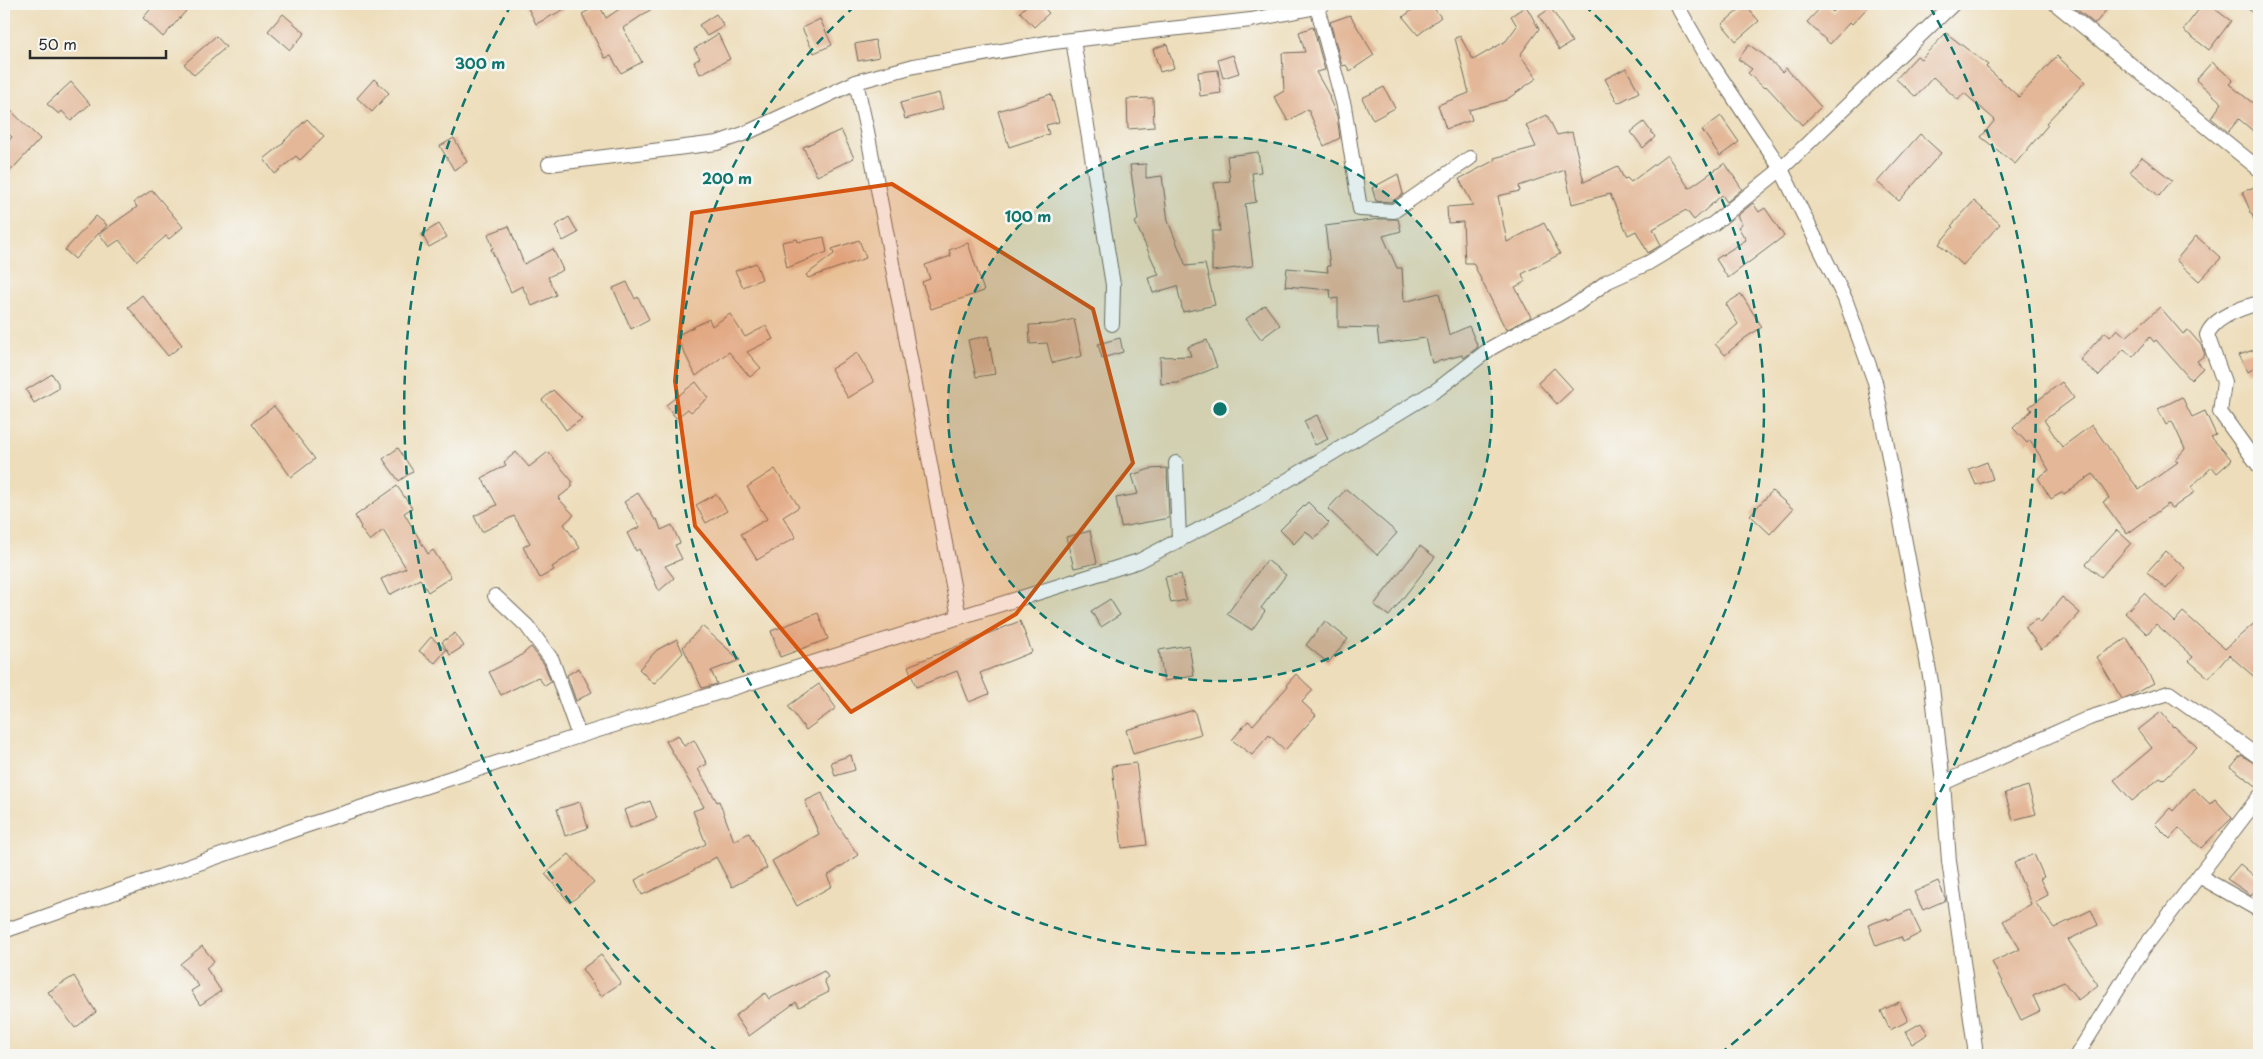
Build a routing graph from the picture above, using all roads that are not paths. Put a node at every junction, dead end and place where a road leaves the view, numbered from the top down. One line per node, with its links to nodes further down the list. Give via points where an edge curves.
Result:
1 (1676, 4): 11 (street, via 1703,51)
2 (1953, 4): 11 (street)
3 (2056, 4): 12 (street)
4 (2254, 4): 6 (street)
5 (1320, 6): 7 (street, via 1251,20); 9 (street, via 1344,106 1360,209 1394,211)
6 (2259, 7)
7 (1073, 40): 8 (street, via 914,66); 14 (street, via 1113,285)
8 (856, 82): 10 (street, via 717,143); 19 (street)
9 (1470, 158)
10 (549, 164)
11 (1782, 169): 17 (street, via 1713,224 1648,263 1608,281 1558,315 1491,348 1438,389 1250,503); 22 (street, via 1845,299 1875,382 1932,687)
12 (2259, 169)
13 (2259, 303): 16 (street, via 2243,307 2211,325 2207,335 2224,382 2220,412)
14 (1112, 324)
15 (1176, 464): 17 (street)
16 (2259, 466)
17 (1179, 539): 19 (street, via 1140,561)
18 (495, 596): 20 (street, via 527,626 552,660)
19 (959, 617): 20 (street)
20 (579, 736): 26 (street, via 304,826)
21 (2259, 757): 22 (street, via 2169,694 2089,718)
22 (1943, 783): 27 (street, via 1949,861)
23 (2259, 797): 24 (street)
24 (2199, 876): 25 (street); 28 (street, via 2143,949)
25 (2259, 910)
26 (4, 931)
27 (1976, 1055)
28 (2076, 1055)

